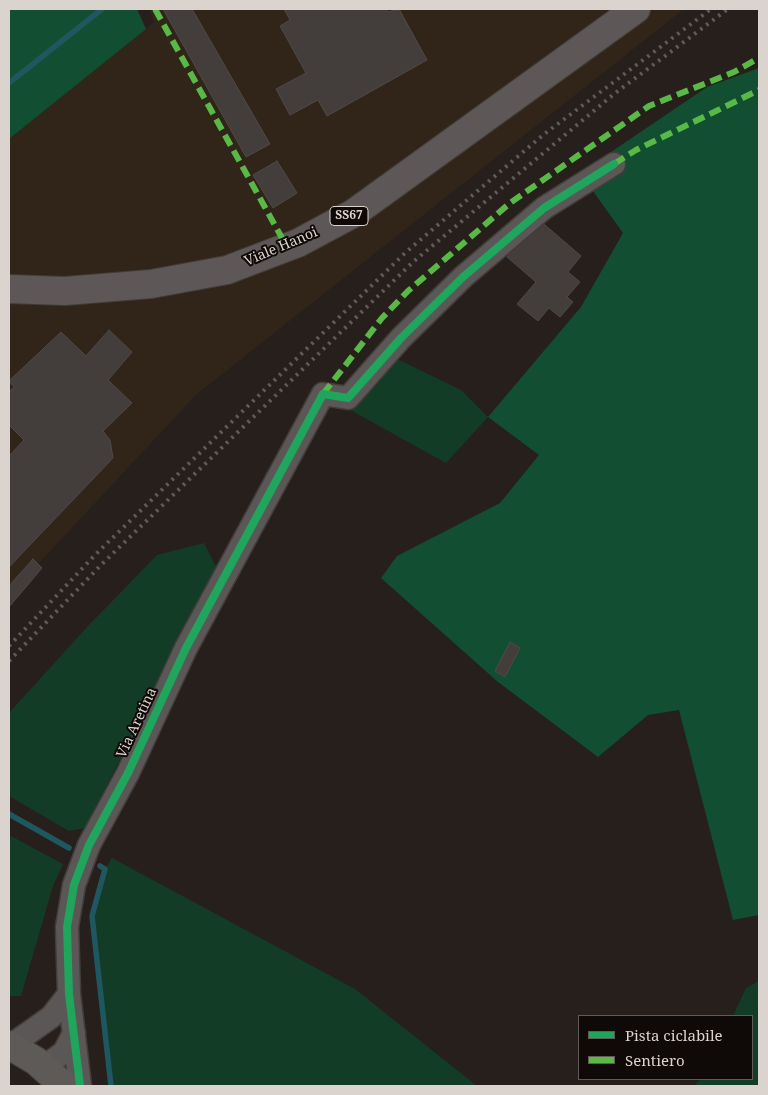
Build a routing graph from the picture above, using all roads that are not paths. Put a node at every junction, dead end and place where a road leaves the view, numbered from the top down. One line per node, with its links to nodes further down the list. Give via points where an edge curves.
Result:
1 (636, 9): 3 (main road, Viale Hanoi / SS67, via 354,213 298,243 226,270 151,284 66,291)
2 (614, 164): 4 (street, Via Aretina, via 544,208 463,277 401,338 348,398 322,394 186,648 128,773 89,845 74,885 68,927)
3 (9, 289)
4 (69, 994): 5 (street, Via Aretina); 6 (street, via 51,1017)
5 (74, 1033): 7 (street, via 64,1052); 9 (street, Via Aretina)
6 (10, 1045): 7 (street)
7 (44, 1067): 8 (street)
8 (64, 1086)
9 (80, 1086)

